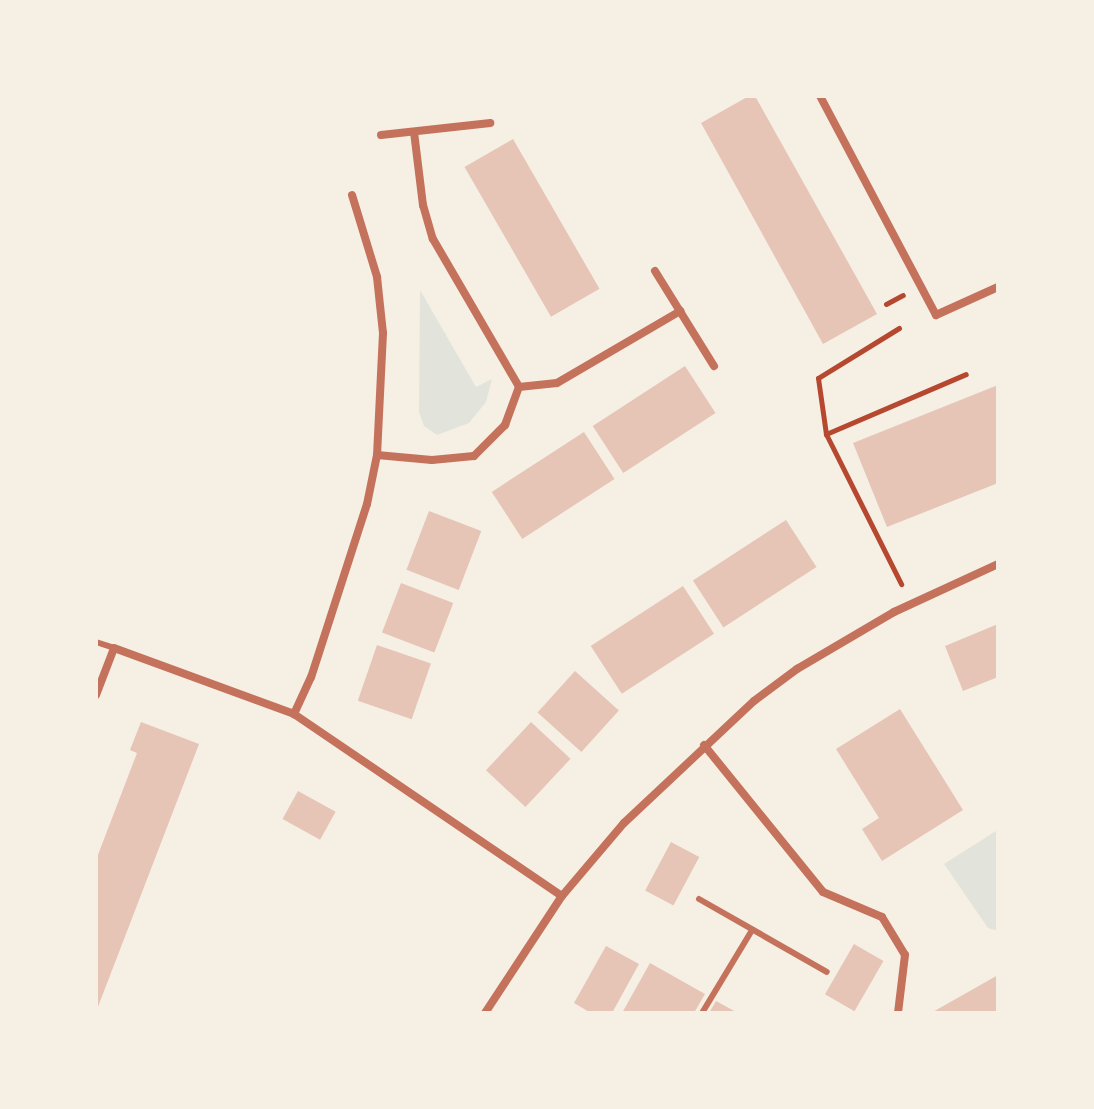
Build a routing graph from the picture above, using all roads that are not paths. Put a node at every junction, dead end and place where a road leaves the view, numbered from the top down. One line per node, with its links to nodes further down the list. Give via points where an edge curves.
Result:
1 (820, 96): 7 (street, via 936,315)
2 (490, 123): 3 (street)
3 (414, 132): 4 (street); 10 (street, via 433,239)
4 (381, 135)
5 (352, 195): 11 (street, via 377,277 383,333)
6 (655, 271): 8 (street)
7 (998, 287)
8 (680, 311): 9 (street); 10 (street, via 557,383)
9 (714, 366)
10 (519, 387): 11 (street, via 505,425 474,456 432,460)
11 (377, 455): 16 (street, via 353,547)
12 (998, 564): 17 (street, via 910,603 797,669)
13 (96, 642): 14 (lane)
14 (114, 648): 15 (street); 16 (street)
15 (96, 695)
16 (294, 714): 18 (street)
17 (704, 745): 18 (street, via 624,823); 24 (street, via 823,892 882,917 905,955)
18 (562, 896): 22 (street)
19 (699, 899): 20 (lane)
20 (752, 930): 21 (lane); 23 (lane)
21 (827, 972)
22 (485, 1013)
23 (702, 1013)
24 (898, 1013)

